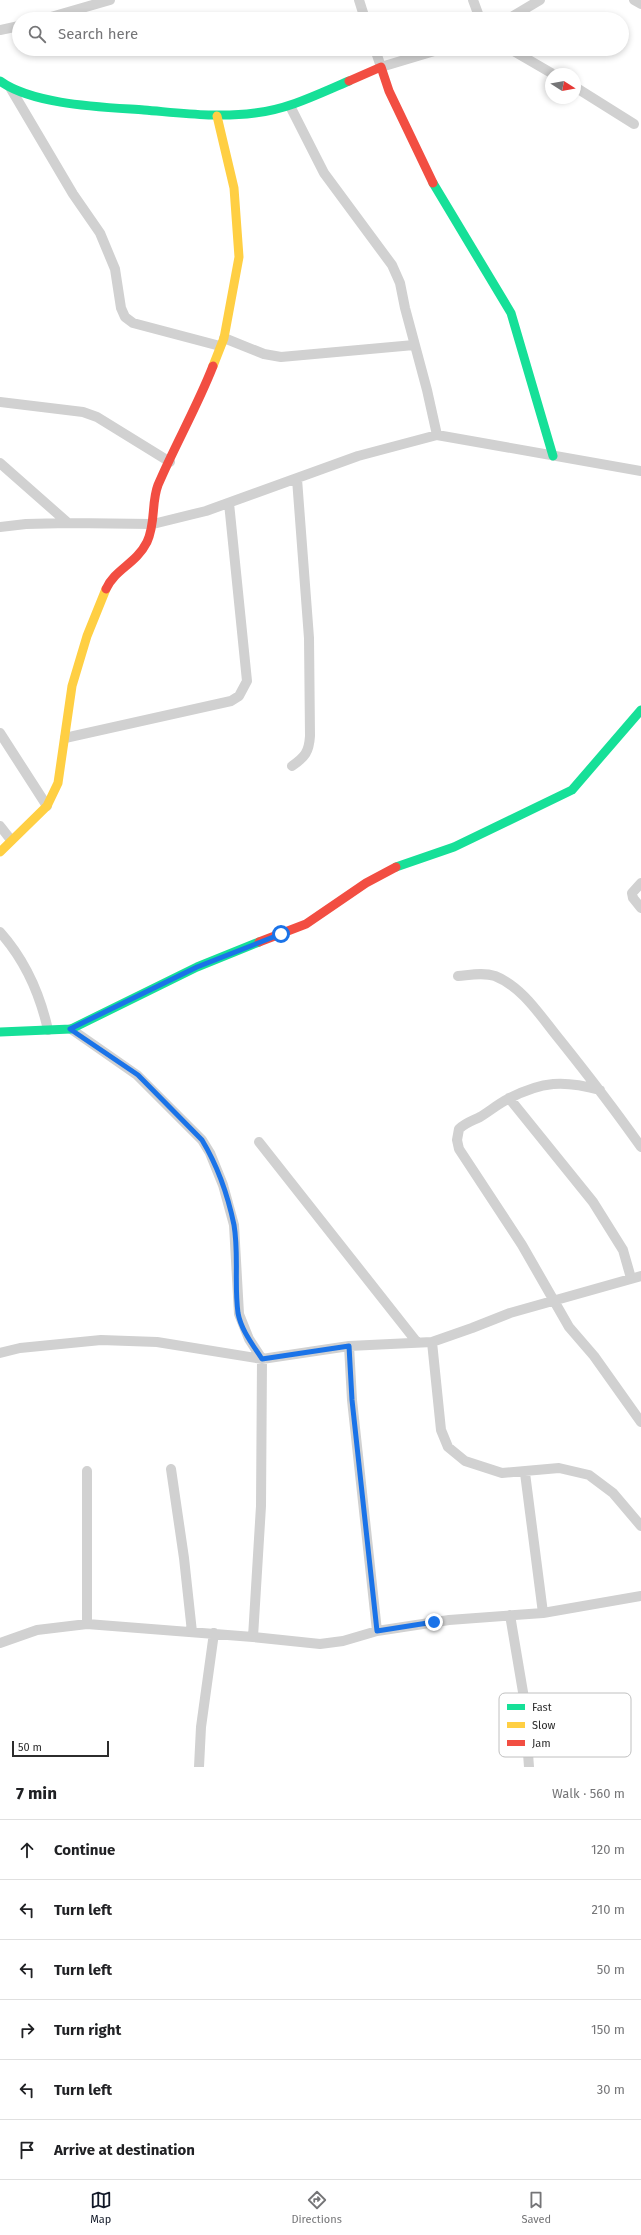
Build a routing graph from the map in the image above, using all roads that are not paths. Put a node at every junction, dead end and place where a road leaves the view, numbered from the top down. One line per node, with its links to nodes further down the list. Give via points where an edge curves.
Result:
1 (108, 0): 7 (street)
2 (359, 0): 8 (street)
3 (473, 0): 9 (street)
4 (540, 0): 10 (street)
5 (634, 0): 6 (street)
6 (641, 4)
7 (68, 12)
8 (363, 12)
9 (477, 12)
10 (520, 12)
11 (12, 27): 12 (street)
12 (0, 29)
13 (377, 56): 16 (street)
14 (418, 56): 16 (street)
15 (522, 56): 17 (street)
16 (381, 67): 21 (street); 28 (street, via 389,91 436,189 510,313)
17 (545, 69)
18 (0, 81): 19 (street)
19 (11, 89): 22 (street, via 89,106); 24 (street, via 73,194 100,234 115,269 125,318 133,323)
20 (581, 91): 23 (street)
21 (290, 106): 22 (street, via 256,113); 25 (street, via 324,173 392,265 400,283)
22 (217, 116): 24 (street, via 234,188 239,250 232,302)
23 (634, 124)
24 (222, 342): 25 (street, via 281,357); 30 (street, via 204,389)
25 (414, 345): 27 (street)
26 (0, 402): 30 (street, via 83,412 97,417)
27 (436, 435): 28 (street); 32 (street, via 358,456)
28 (553, 456): 31 (street)
29 (0, 462): 34 (street)
30 (170, 462): 35 (street, via 157,487)
31 (641, 471)
32 (297, 479): 33 (street); 40 (street, via 309,630 310,749 306,757)
33 (229, 503): 35 (street); 39 (street, via 247,681 239,696 231,701)
34 (68, 523): 35 (street); 36 (street)
35 (153, 524): 39 (street, via 148,541 137,558 114,576 104,594 87,636 72,686)
36 (0, 527)
37 (641, 710): 49 (street, via 572,790 454,847 398,866 366,883 306,924 197,967)
38 (0, 733): 41 (street)
39 (65, 738): 41 (street, via 58,783)
40 (292, 766)
41 (47, 806): 43 (street)
42 (0, 826): 43 (street)
43 (12, 840): 44 (street)
44 (0, 852)
45 (641, 883): 46 (street, via 632,893)
46 (641, 908)
47 (0, 932): 50 (street, via 34,983)
48 (458, 976): 52 (street, via 494,976 512,986 539,1014)
49 (70, 1029): 50 (street); 63 (street, via 138,1075 202,1140 210,1153 223,1185 234,1225 238,1314 249,1339)
50 (48, 1030): 51 (street)
51 (0, 1032)
52 (600, 1090): 53 (street, via 556,1082); 55 (street)
53 (509, 1098): 57 (street, via 604,1218 624,1250); 58 (street, via 459,1129 458,1144 522,1245)
54 (259, 1142): 59 (street)
55 (641, 1147)
56 (641, 1276): 57 (street)
57 (631, 1278): 58 (street)
58 (552, 1301): 60 (street, via 510,1313); 64 (street)
59 (416, 1341): 60 (street); 61 (street)
60 (432, 1342): 67 (street, via 441,1430 448,1447 465,1460 485,1468 502,1473)
61 (349, 1346): 63 (street); 73 (street, via 352,1400)
62 (0, 1353): 63 (street, via 20,1348 109,1341 157,1342)
63 (262, 1359): 76 (street, via 261,1506)
64 (641, 1422)
65 (171, 1469): 74 (street)
66 (87, 1471): 72 (street)
67 (525, 1473): 68 (street, via 559,1468 588,1475 614,1493); 70 (street)
68 (641, 1526)
69 (641, 1596): 70 (street)
70 (542, 1613): 71 (street)
71 (510, 1615): 73 (street, via 449,1620); 78 (street)
72 (87, 1624): 74 (street); 77 (street, via 37,1630)
73 (377, 1631): 76 (street, via 320,1644)
74 (192, 1632): 75 (street)
75 (214, 1634): 76 (street); 80 (street, via 201,1727)
76 (253, 1637)
77 (0, 1642)
78 (523, 1693)
79 (529, 1757): 81 (street)
80 (200, 1767)
81 (530, 1767)

